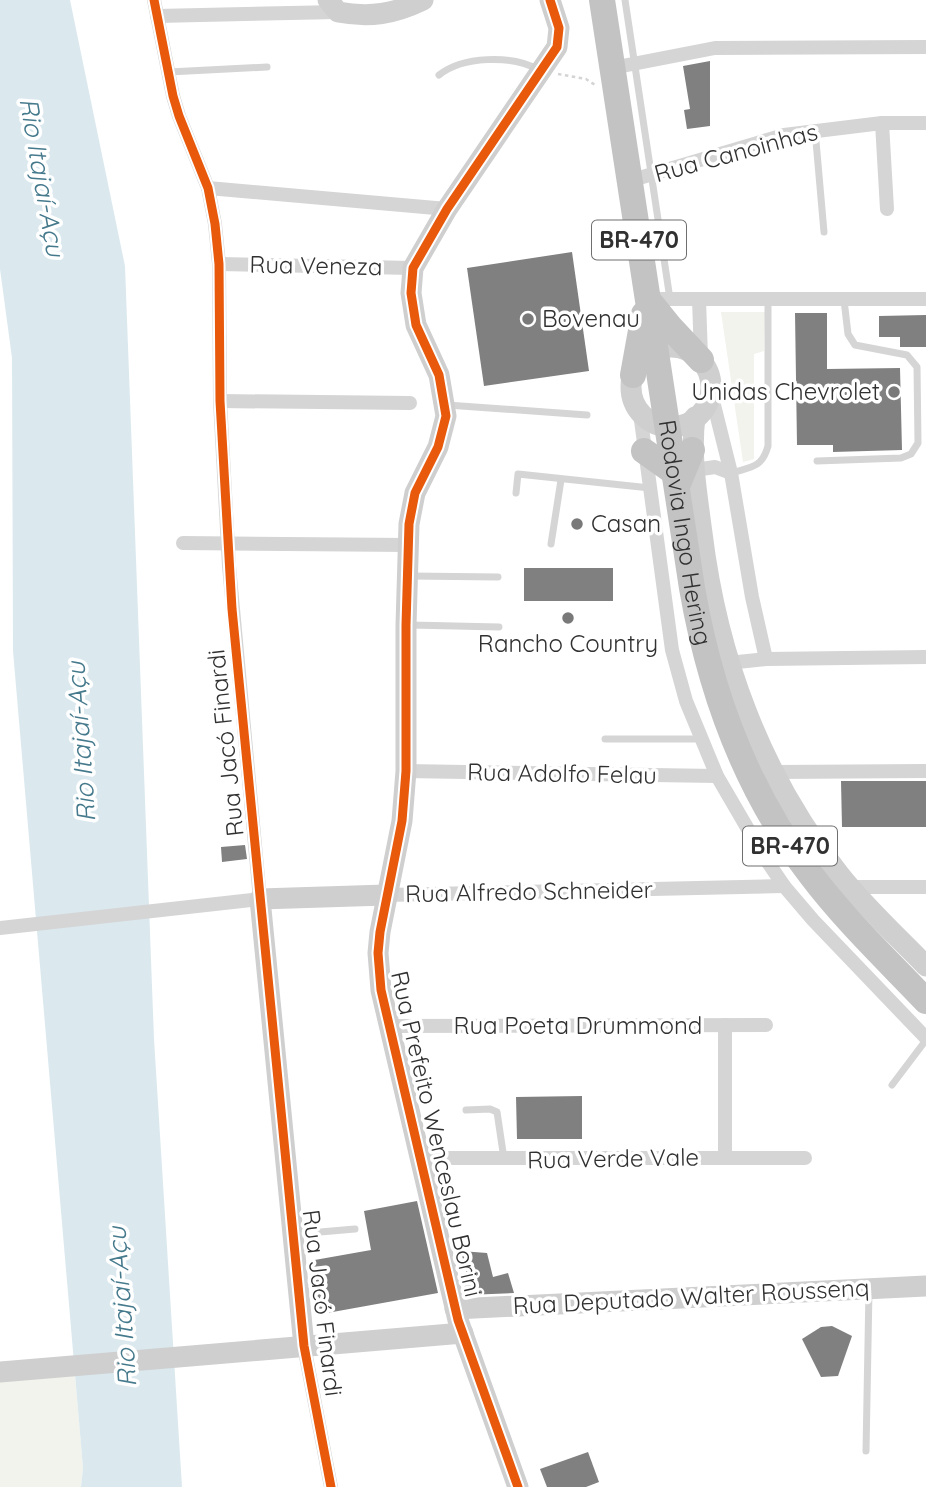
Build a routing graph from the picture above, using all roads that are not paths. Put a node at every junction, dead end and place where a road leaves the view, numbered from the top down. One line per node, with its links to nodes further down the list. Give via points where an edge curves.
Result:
1 (154, 0): 7 (street, Rua Jacó Finardi)
2 (423, 0): 6 (street, via 377,15)
3 (550, 0): 10 (street, Rua Prefeito Wenceslau Borini, via 559,38)
4 (602, 0): 12 (highway, Rodovia Ingo Hering / BR-470)
5 (625, 0): 12 (lane)
6 (333, 6): 7 (street)
7 (157, 16): 11 (street, Rua Jacó Finardi)
8 (926, 47): 12 (street, via 715,48)
9 (267, 67): 11 (lane)
10 (541, 71): 13 (lane, via 519,62 474,60); 19 (street, Rua Prefeito Wenceslau Borini)
11 (169, 72): 18 (street, Rua Jacó Finardi, via 179,116)
12 (615, 73): 17 (highway, Rodovia Ingo Hering / BR-470)
13 (439, 75)
14 (882, 123): 15 (street, Rua Canoinhas); 16 (street, Rua Canoinhas); 20 (street)
15 (926, 123)
16 (814, 130): 17 (street, Rua Canoinhas); 21 (lane)
17 (641, 178): 24 (highway, Rodovia Ingo Hering / BR-470)
18 (208, 188): 19 (street); 22 (street, Rua Jacó Finardi)
19 (447, 209): 23 (street, Rua Prefeito Wenceslau Borini)
20 (887, 209)
21 (824, 232)
22 (219, 264): 23 (street, Rua Veneza); 33 (street, Rua Jacó Finardi)
23 (413, 268): 35 (street, Rua Prefeito Wenceslau Borini, via 416,325 439,375)
24 (659, 299): 25 (street); 29 (highway, Rodovia Ingo Hering / BR-470); 30 (highway, via 670,327); 31 (highway, via 640,331)
25 (699, 299): 26 (street); 30 (street)
26 (768, 299): 27 (street); 43 (lane, via 768,446 759,464)
27 (844, 299): 28 (street); 41 (lane, via 848,334 855,345 907,355 916,367 918,443 911,454 901,458)
28 (926, 299)
29 (656, 350): 30 (street, via 672,346); 31 (street, via 641,360); 39 (highway, Rodovia Ingo Hering / BR-470)
30 (701, 360): 32 (street, via 710,376)
31 (633, 375): 36 (street, via 632,395)
32 (711, 393): 38 (street); 43 (street)
33 (220, 401): 34 (street); 48 (street, Rua Jacó Finardi)
34 (410, 403)
35 (446, 405): 37 (lane); 50 (street, Rua Prefeito Wenceslau Borini, via 443,435 415,493)
36 (640, 413): 39 (street, via 652,423); 40 (street)
37 (587, 415)
38 (695, 417): 39 (street); 42 (street)
39 (668, 427): 42 (highway, Rodovia Ingo Hering / BR-470)
40 (644, 451): 42 (highway); 45 (street)
41 (817, 461)
42 (684, 470): 43 (street, via 715,467); 57 (street); 71 (highway, Rodovia Ingo Hering / BR-470, via 692,588 706,659 751,777 812,877)
43 (731, 473): 56 (street)
44 (561, 480): 45 (lane); 46 (lane, via 518,474); 49 (lane)
45 (650, 488): 58 (street, via 672,650)
46 (516, 493)
47 (183, 543): 48 (street)
48 (228, 543): 50 (street); 68 (street, Rua Jacó Finardi)
49 (551, 544)
50 (408, 545): 51 (street, Rua Prefeito Wenceslau Borini)
51 (407, 576): 52 (lane); 53 (street, Rua Prefeito Wenceslau Borini)
52 (498, 577)
53 (406, 625): 54 (lane); 60 (street, Rua Prefeito Wenceslau Borini)
54 (499, 627)
55 (926, 657): 56 (street)
56 (766, 659): 57 (street)
57 (728, 663): 62 (street)
58 (701, 738): 59 (lane); 63 (street)
59 (606, 740)
60 (406, 771): 63 (street, Rua Adolfo Felau); 67 (street, Rua Prefeito Wenceslau Borini, via 402,821)
61 (926, 771): 62 (street)
62 (775, 772): 65 (street, via 800,820)
63 (718, 776): 64 (street)
64 (784, 886): 67 (street, Rua Alfredo Schneider); 75 (street)
65 (850, 887): 66 (street); 70 (street)
66 (926, 887)
67 (386, 895): 68 (street, Rua Alfredo Schneider); 74 (street, Rua Prefeito Wenceslau Borini, via 378,953)
68 (260, 899): 69 (street, Rua Alfredo Schneider); 83 (street, Rua Jacó Finardi)
69 (0, 928)
70 (926, 966)
71 (926, 1001)
72 (725, 1025): 73 (street, Rua Poeta Drummond); 74 (street, Rua Poeta Drummond); 79 (street)
73 (766, 1025)
74 (390, 1026): 78 (street, Rua Prefeito Wenceslau Borini)
75 (926, 1039): 76 (lane)
76 (892, 1085)
77 (466, 1110): 81 (lane, via 497,1112)
78 (420, 1158): 81 (street, Rua Verde Vale); 86 (street, Rua Prefeito Wenceslau Borini)
79 (725, 1158): 80 (street, Rua Verde Vale); 81 (street, Rua Verde Vale)
80 (805, 1158)
81 (504, 1160)
82 (355, 1229): 83 (lane)
83 (293, 1234): 87 (street, Rua Jacó Finardi)
84 (926, 1286): 85 (street, Rua Deputado Walter Roussenq)
85 (869, 1289): 86 (street, Rua Deputado Walter Roussenq); 92 (lane)
86 (456, 1309): 88 (street, Rua Prefeito Wenceslau Borini)
87 (301, 1321): 89 (street, Rua Jacó Finardi); 90 (street)
88 (463, 1333): 89 (street); 94 (street, Rua Prefeito Wenceslau Borini)
89 (304, 1346): 90 (street); 93 (street, Rua Jacó Finardi)
90 (240, 1351): 91 (street)
91 (0, 1372)
92 (866, 1451)
93 (330, 1487)
94 (518, 1487)

